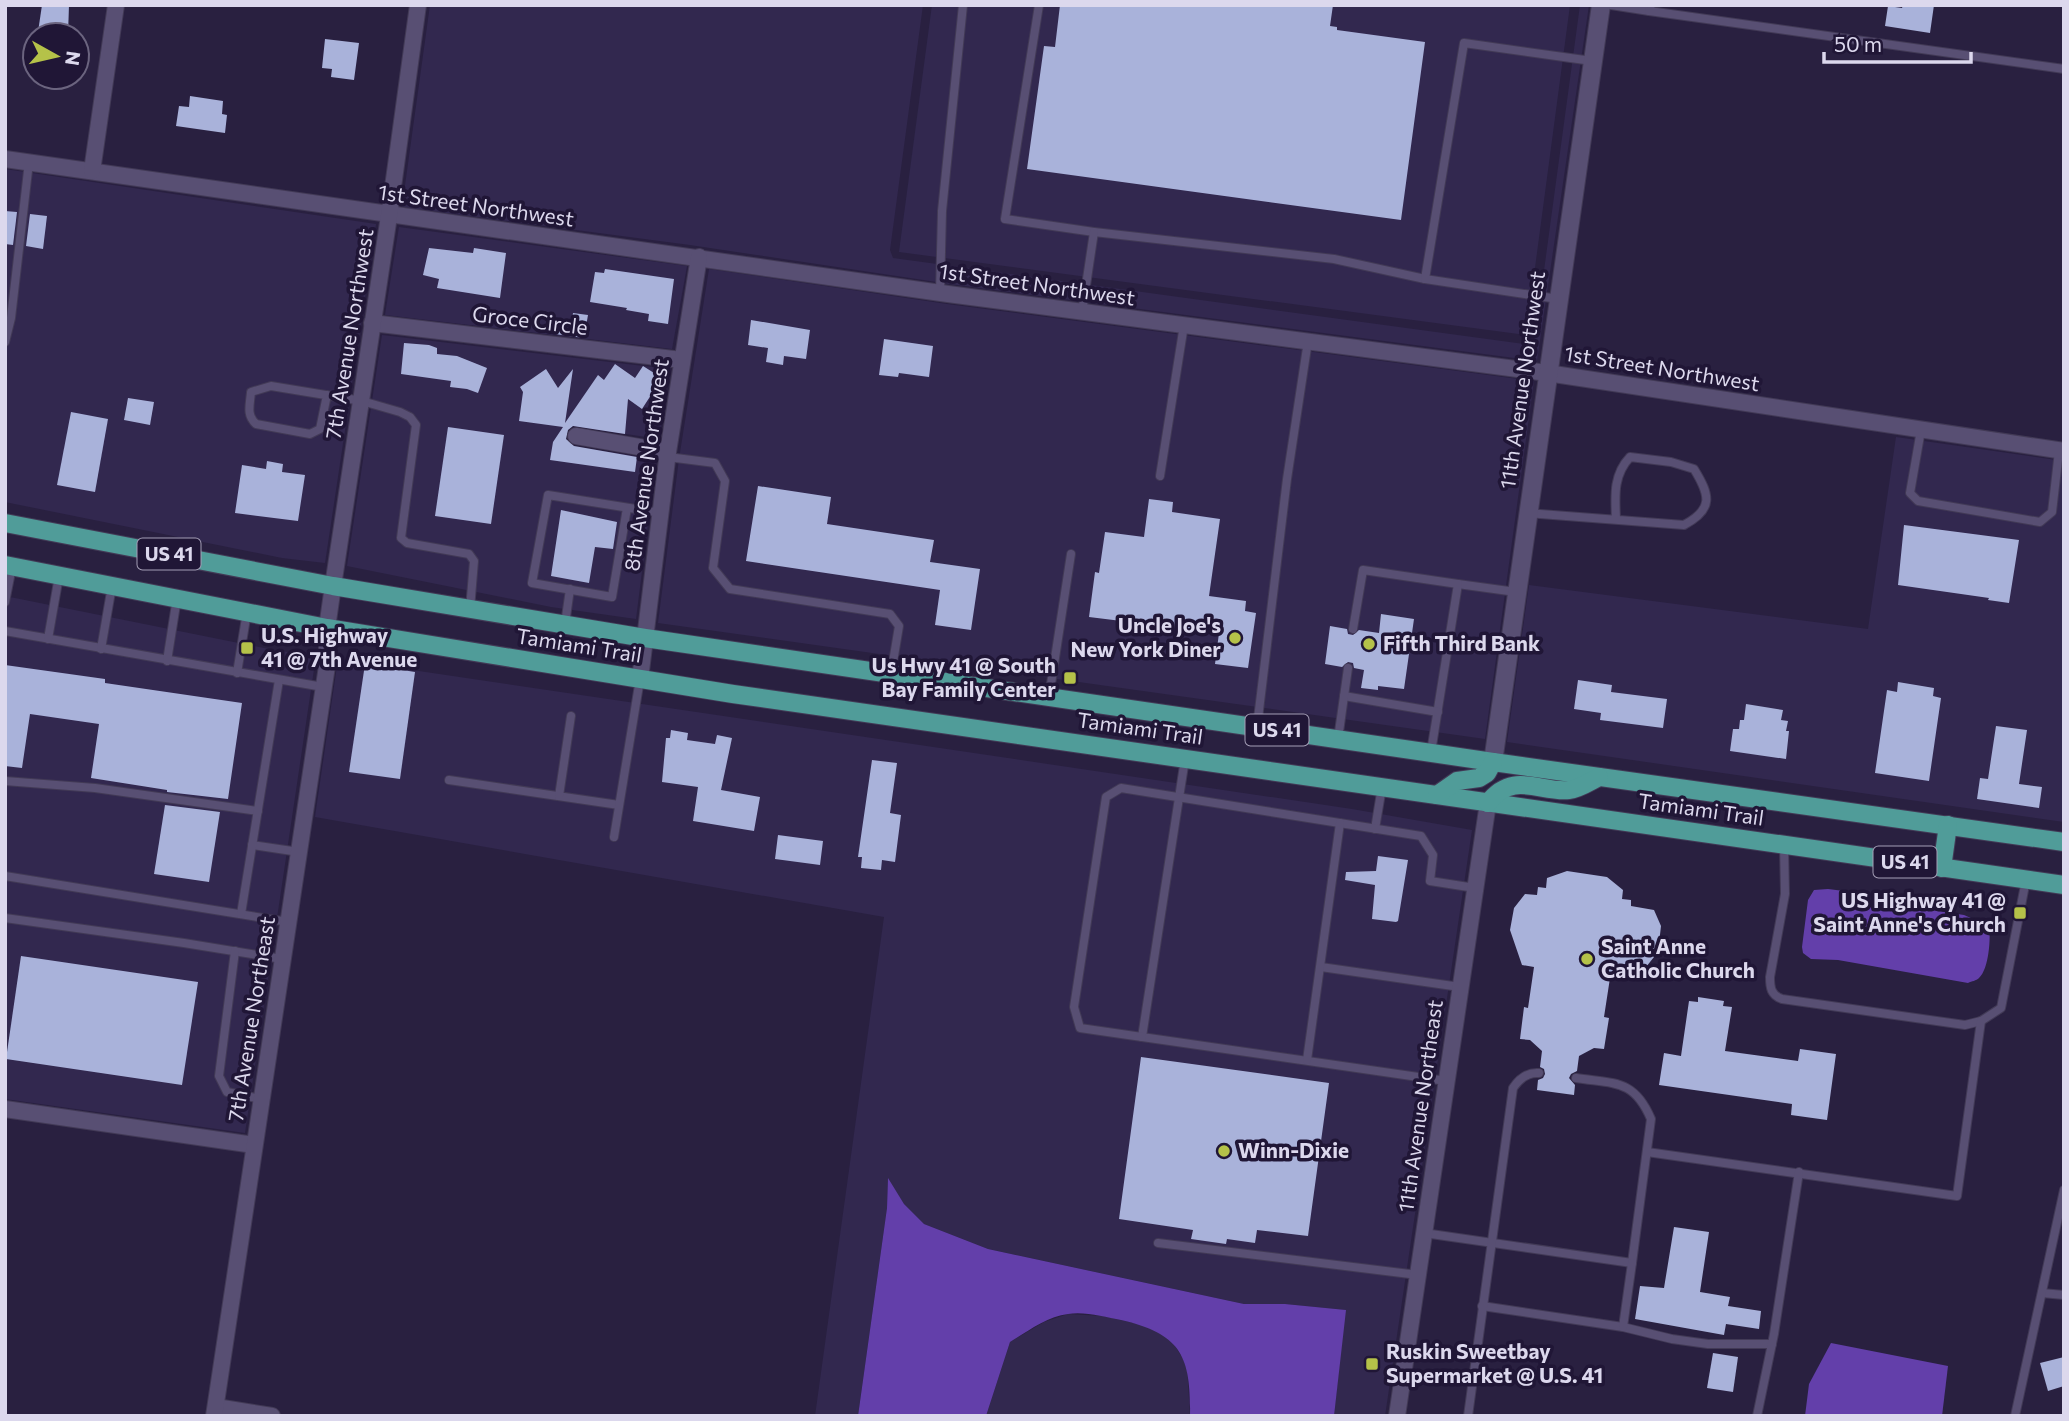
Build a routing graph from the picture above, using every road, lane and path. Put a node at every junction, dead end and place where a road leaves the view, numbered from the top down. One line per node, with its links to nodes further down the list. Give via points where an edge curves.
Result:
1 (116, 5): 12 (street)
2 (418, 5): 13 (street, 7th Avenue Northwest)
3 (963, 5): 17 (lane, via 942,211)
4 (1039, 5): 14 (lane, via 1005,219)
5 (1601, 5): 8 (street, 11th Avenue Northwest)
6 (1611, 5): 7 (lane)
7 (1650, 8): 9 (lane)
8 (1592, 61): 16 (lane, via 1464,43); 18 (street, 11th Avenue Northwest)
9 (2064, 69)
10 (5, 159): 11 (street, 1st Street Northwest)
11 (29, 162): 12 (street, 1st Street Northwest); 23 (lane)
12 (92, 171): 13 (street, 1st Street Northwest)
13 (389, 216): 15 (street, 1st Street Northwest); 20 (street, 7th Avenue Northwest)
14 (1094, 232): 16 (lane, via 1334,259); 19 (lane)
15 (699, 257): 17 (street, 1st Street Northwest); 24 (street, 8th Avenue Northwest)
16 (1425, 279): 18 (lane)
17 (940, 293): 19 (street, 1st Street Northwest)
18 (1558, 299): 25 (street, 11th Avenue Northwest)
19 (1082, 312): 21 (street, 1st Street Northwest)
20 (372, 323): 24 (street, Groce Circle); 27 (street, 7th Avenue Northwest)
21 (1184, 325): 22 (street, 1st Street Northwest); 32 (lane)
22 (1307, 341): 25 (street, 1st Street Northwest); 68 (lane)
23 (5, 342)
24 (682, 360): 31 (street, 8th Avenue Northwest)
25 (1547, 373): 28 (street, 1st Street Northwest); 35 (street, 11th Avenue Northwest)
26 (327, 395): 26 (lane, via 271,386 251,392 249,412 256,424 310,434 320,429); 27 (lane)
27 (362, 401): 43 (street, 7th Avenue Northwest); 48 (lane, via 400,412 416,425 401,538 469,554 474,561)
28 (1921, 430): 30 (street, 1st Street Northwest); 30 (lane, via 1910,493 1918,501 2040,522 2052,512)
29 (576, 436): 31 (street)
30 (2062, 451)
31 (668, 454): 34 (street, 8th Avenue Northwest); 60 (lane, via 715,463 725,481 713,568 730,589 890,614 899,626)
32 (1160, 476)
33 (627, 508): 34 (lane); 44 (lane, via 612,597); 44 (lane, via 548,495 532,583)
34 (661, 513): 54 (street, 8th Avenue Northwest)
35 (1527, 513): 36 (lane); 45 (street, 11th Avenue Northwest)
36 (1616, 519): 36 (lane, via 1684,525 1706,506 1706,488 1694,469 1630,457 1619,468)
37 (6, 523): 43 (main road, Tamiami Trail / US 41)
38 (1071, 554): 65 (lane)
39 (9, 566): 40 (main road, Tamiami Trail / US 41); 47 (lane)
40 (60, 576): 42 (main road, Tamiami Trail / US 41); 55 (lane)
41 (1458, 584): 45 (lane); 52 (lane, via 1363,570); 66 (lane)
42 (112, 586): 46 (main road, Tamiami Trail / US 41); 56 (lane)
43 (333, 586): 48 (main road, Tamiami Trail / US 41); 51 (street, 7th Avenue Northwest)
44 (570, 589): 50 (lane)
45 (1517, 592): 72 (street, 11th Avenue Northwest)
46 (177, 598): 49 (main road, Tamiami Trail / US 41); 57 (lane)
47 (5, 602)
48 (470, 609): 50 (main road, Tamiami Trail / US 41)
49 (247, 612): 51 (main road, Tamiami Trail / US 41); 59 (lane)
50 (565, 624): 54 (main road, Tamiami Trail / US 41)
51 (327, 628): 61 (main road, Tamiami Trail / US 41); 63 (street, 7th Avenue Northeast)
52 (1353, 629)
53 (5, 631): 55 (lane)
54 (645, 638): 60 (main road, Tamiami Trail / US 41); 61 (street, 8th Avenue Northwest)
55 (48, 639): 56 (lane)
56 (101, 649): 57 (lane)
57 (167, 661): 59 (lane)
58 (1348, 668): 64 (lane)
59 (237, 673): 62 (lane)
60 (891, 674): 65 (main road, Tamiami Trail / US 41)
61 (640, 679): 71 (main road, Tamiami Trail / US 41); 81 (lane)
62 (279, 680): 63 (lane); 82 (lane)
63 (323, 687): 90 (street, 7th Avenue Northeast)
64 (1344, 696): 66 (lane); 69 (lane)
65 (1049, 697): 68 (main road, Tamiami Trail / US 41)
66 (1438, 712): 70 (lane)
67 (571, 716): 78 (lane)
68 (1257, 727): 69 (main road, Tamiami Trail / US 41)
69 (1338, 739): 70 (main road, Tamiami Trail / US 41)
70 (1431, 752): 72 (main road, Tamiami Trail / US 41)
71 (1185, 759): 76 (main road, Tamiami Trail / US 41); 79 (lane)
72 (1493, 762): 73 (main road, Tamiami Trail / US 41); 77 (main road, via 1479,778 1457,781)
73 (1599, 777): 80 (main road, via 1570,790 1518,785 1494,795); 84 (main road, Tamiami Trail / US 41)
74 (449, 780): 78 (lane)
75 (5, 781): 82 (lane, via 95,788)
76 (1381, 787): 77 (main road, Tamiami Trail / US 41); 85 (lane)
77 (1437, 795): 80 (main road, Tamiami Trail / US 41)
78 (559, 796): 81 (lane)
79 (1180, 798): 83 (lane); 104 (lane); 104 (lane, via 1121,788 1107,797 1104,810 1074,1007 1080,1028)
80 (1488, 803): 89 (main road, Tamiami Trail / US 41); 95 (street, 11th Avenue Northeast)
81 (619, 805): 86 (lane)
82 (258, 811): 88 (lane)
83 (1340, 823): 85 (lane); 101 (lane)
84 (1948, 825): 87 (main road, Tamiami Trail / US 41); 91 (main road)
85 (1375, 829): 95 (lane, via 1421,836 1433,855 1430,881)
86 (614, 837)
87 (2064, 842)
88 (252, 845): 90 (lane); 96 (lane)
89 (1784, 845): 91 (main road, Tamiami Trail / US 41); 103 (lane, via 1785,894 1770,977 1773,994 1782,999 1965,1025)
90 (299, 852): 98 (street, 7th Avenue Northeast)
91 (1942, 868): 93 (main road, Tamiami Trail / US 41)
92 (5, 876): 96 (lane)
93 (2026, 880): 94 (main road, Tamiami Trail / US 41); 103 (lane, via 2001,1008)
94 (2064, 885)
95 (1475, 888): 102 (street, 11th Avenue Northeast)
96 (241, 914): 98 (lane)
97 (5, 918): 99 (lane)
98 (288, 922): 100 (street, 7th Avenue Northeast)
99 (235, 951): 100 (lane); 109 (lane, via 219,1076 227,1092)
100 (282, 959): 109 (street, 7th Avenue Northeast)
101 (1321, 967): 102 (lane); 105 (lane)
102 (1460, 988): 108 (street, 11th Avenue Northeast)
103 (1981, 1021): 113 (lane, via 1957,1196)
104 (1142, 1037): 105 (lane)
105 (1307, 1060): 108 (lane)
106 (1539, 1073): 116 (lane, via 1519,1079 1513,1088)
107 (1576, 1078): 112 (lane, via 1634,1091 1651,1119)
108 (1446, 1081): 115 (street, 11th Avenue Northeast)
109 (261, 1099): 111 (street, 7th Avenue Northeast)
110 (5, 1109): 111 (street)
111 (254, 1145): 125 (street, 7th Avenue Northeast)
112 (1647, 1152): 113 (lane); 118 (lane)
113 (1799, 1172): 124 (lane)
114 (2064, 1190): 120 (lane)
115 (1424, 1233): 116 (lane); 119 (street, 11th Avenue Northeast)
116 (1490, 1242): 118 (lane); 122 (lane)
117 (1157, 1243): 119 (lane)
118 (1632, 1263): 123 (lane)
119 (1418, 1275): 127 (street, 11th Avenue Northeast)
120 (2042, 1293): 121 (lane); 130 (lane)
121 (2064, 1294)
122 (1482, 1306): 123 (lane); 128 (lane)
123 (1623, 1327): 124 (lane, via 1708,1344)
124 (1772, 1344): 129 (lane)
125 (215, 1412): 126 (street)
126 (262, 1415)
127 (1397, 1416)
128 (1468, 1416)
129 (1758, 1416)
130 (2015, 1416)

